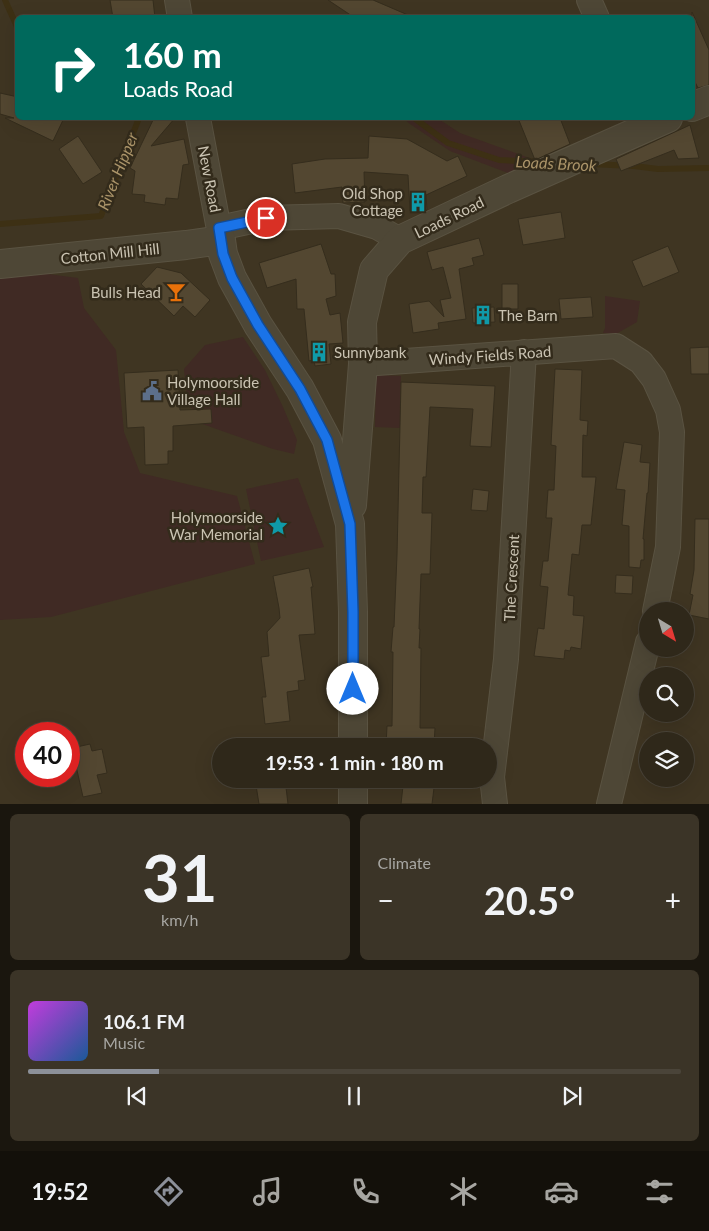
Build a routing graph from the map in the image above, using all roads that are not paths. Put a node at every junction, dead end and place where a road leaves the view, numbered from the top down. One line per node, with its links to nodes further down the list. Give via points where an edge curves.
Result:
1 (177, 0): 3 (street)
2 (589, 0): 4 (street)
3 (180, 15)
4 (595, 15)
5 (709, 100): 6 (street)
6 (695, 106)
7 (198, 120): 9 (street, New Road)
8 (651, 121): 10 (street, Loads Road)
9 (220, 234): 10 (street, Loads Road, via 266,218 339,216 377,227); 11 (street, Cotton Mill Hill, via 186,245); 14 (street, via 232,278 300,389 327,440)
10 (400, 240): 13 (street, via 374,270 362,322)
11 (0, 264)
12 (524, 352): 13 (street, Windy Fields Road); 15 (street, Windy Fields Road, via 616,346 641,362 654,379 668,410 672,432 668,548); 18 (street, The Crescent, via 506,659)
13 (364, 364): 14 (street)
14 (350, 524): 17 (street)
15 (657, 602)
16 (644, 658): 23 (street)
17 (353, 738)
18 (496, 738)
19 (353, 788): 21 (street)
20 (493, 788): 22 (street, The Crescent)
21 (353, 804)
22 (495, 804)
23 (609, 804)

